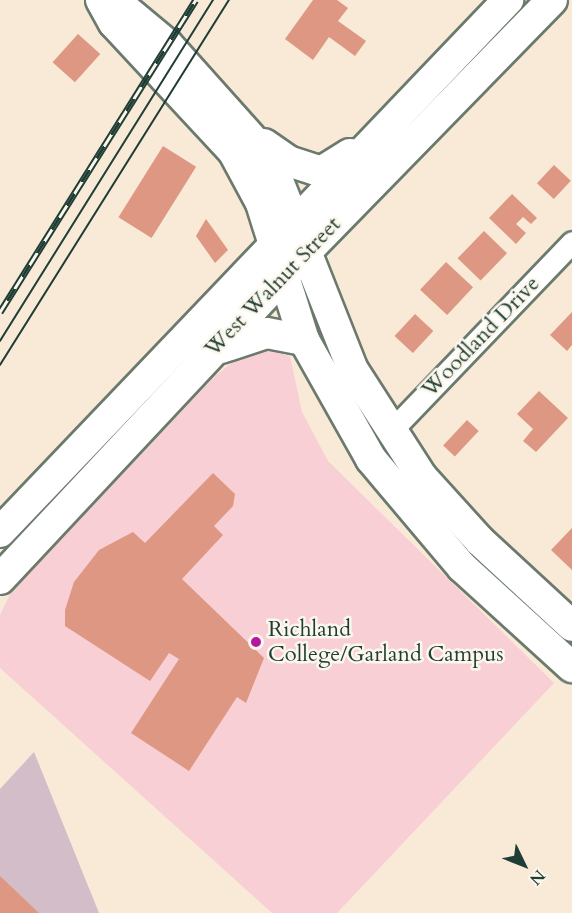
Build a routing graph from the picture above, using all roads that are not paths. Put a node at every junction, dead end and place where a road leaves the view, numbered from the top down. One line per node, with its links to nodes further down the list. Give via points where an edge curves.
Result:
1 (101, 0): 9 (main road, via 114,23 233,151 261,203)
2 (114, 0): 6 (main road, via 168,45)
3 (508, 0): 5 (main road, West Walnut Street)
4 (552, 0): 10 (main road, West Walnut Street)
5 (413, 99): 6 (main road, via 343,161 321,172 288,161); 7 (main road, West Walnut Street)
6 (244, 128): 7 (main road, via 284,187)
7 (294, 224): 9 (main road, West Walnut Street); 10 (main road)
8 (572, 242): 14 (street, Woodland Drive)
9 (271, 247): 11 (main road); 15 (main road, West Walnut Street)
10 (304, 254): 11 (main road, West Walnut Street); 14 (main road, via 353,370)
11 (281, 278): 12 (main road); 13 (main road, West Walnut Street)
12 (304, 340): 13 (main road, via 252,334); 18 (main road, via 333,399 403,503 462,567)
13 (207, 356): 16 (main road, West Walnut Street)
14 (390, 432): 17 (main road, via 443,502)
15 (0, 532)
16 (0, 579)
17 (572, 626)
18 (567, 653)

